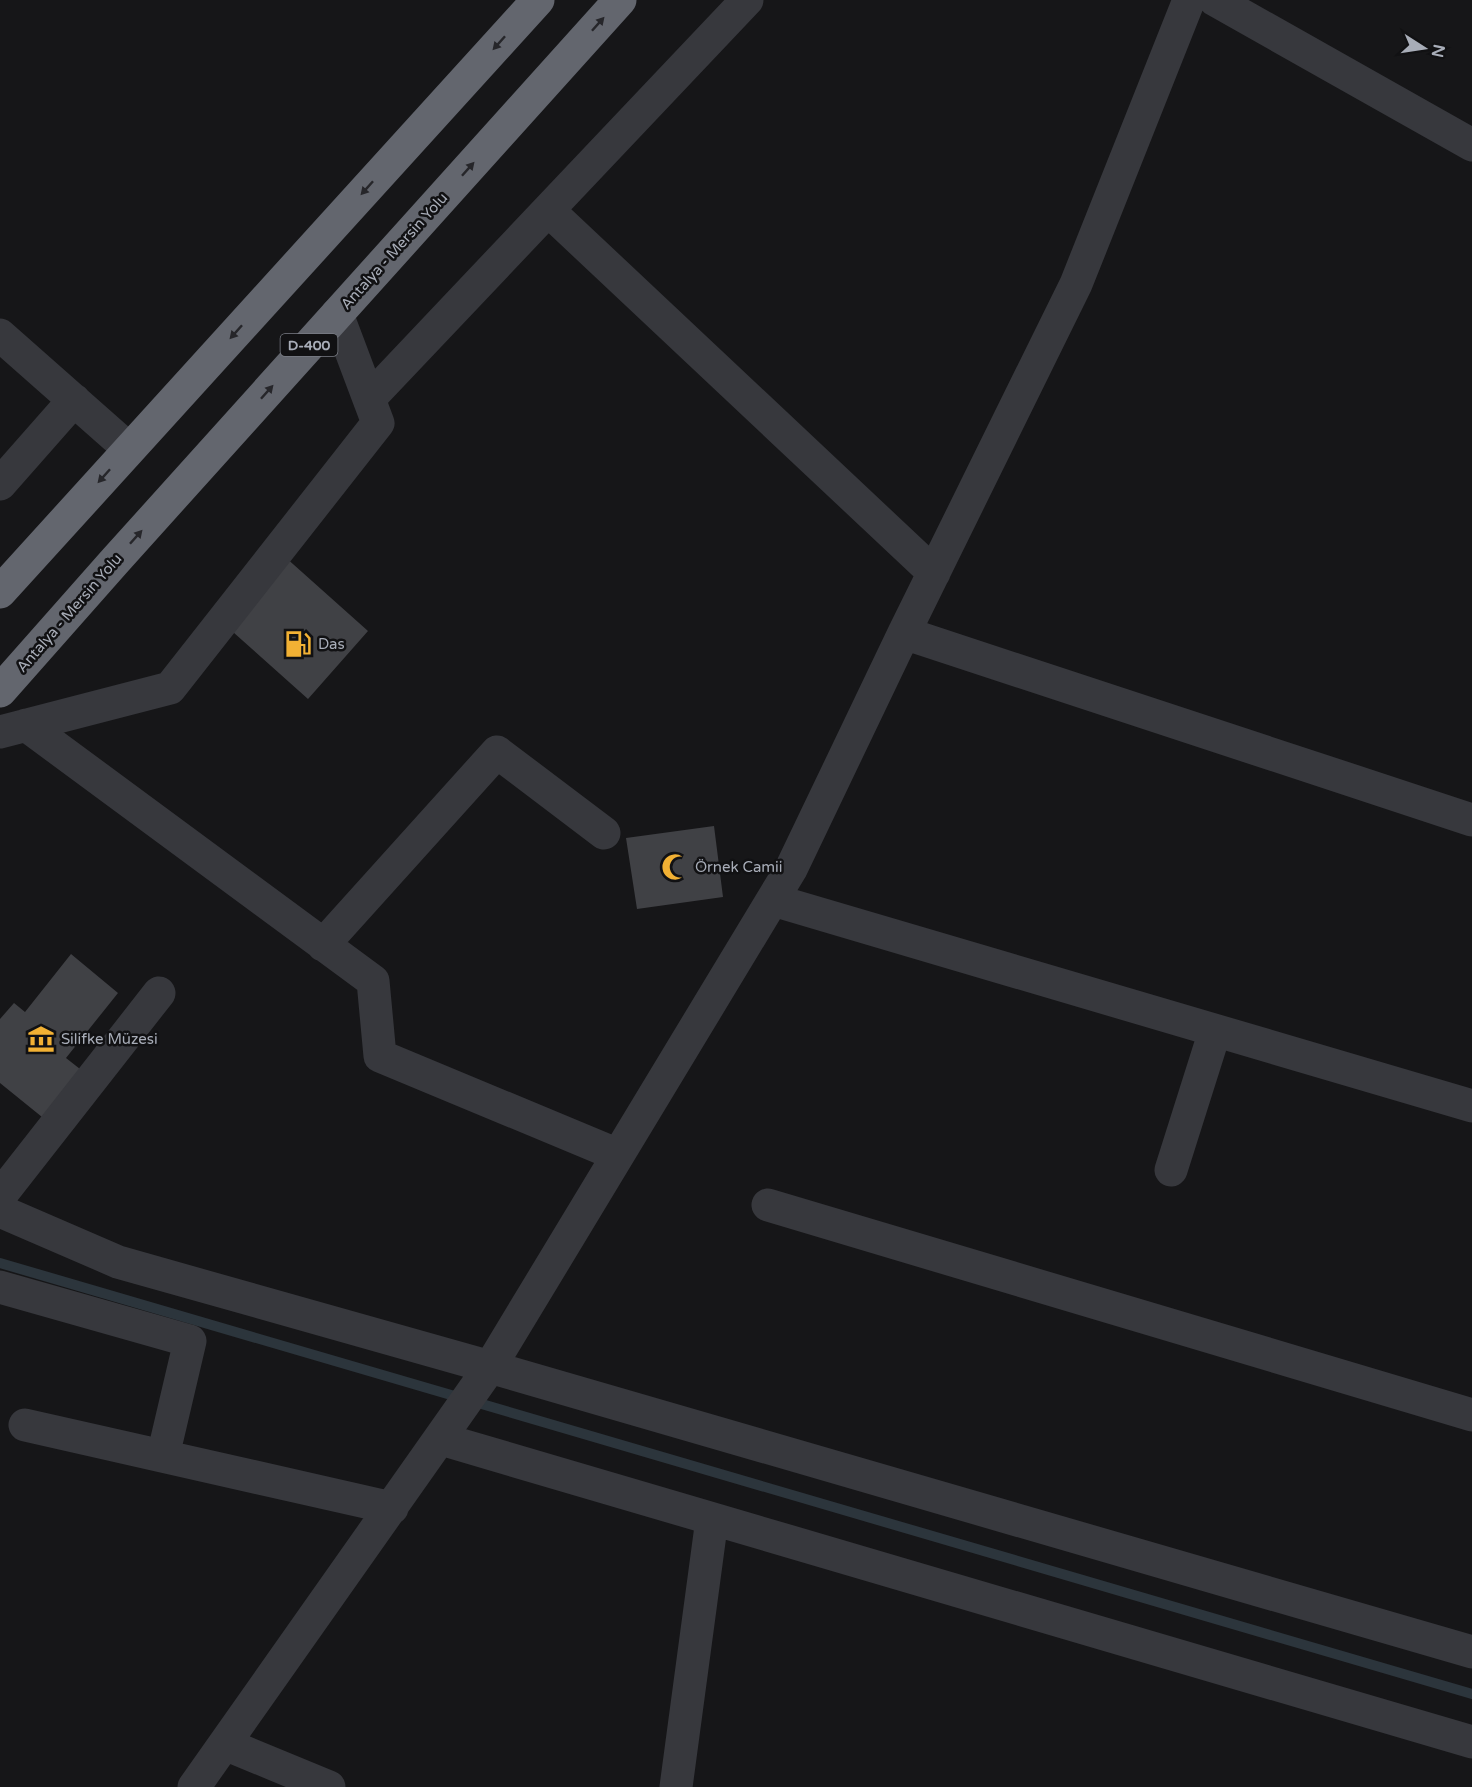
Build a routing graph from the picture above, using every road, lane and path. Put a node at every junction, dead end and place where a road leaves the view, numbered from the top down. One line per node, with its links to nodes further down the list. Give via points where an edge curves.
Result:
1 (538, 0): 12 (highway, one-way to 12)
2 (620, 0): 8 (highway, Antalya - Mersin Yolu / D-400, one-way to 2)
3 (747, 0): 7 (street)
4 (1189, 0): 14 (street, via 1076,284)
5 (1215, 0): 6 (street)
6 (1472, 145)
7 (548, 210): 10 (street); 14 (street)
8 (337, 314): 10 (street); 17 (highway, Antalya - Mersin Yolu / D-400, one-way to 8)
9 (0, 335): 11 (street)
10 (369, 399): 18 (street, via 378,423 170,688)
11 (74, 400): 12 (street); 13 (street)
12 (129, 449): 15 (highway, one-way to 15)
13 (0, 484)
14 (934, 573): 16 (street)
15 (0, 592)
16 (904, 633): 19 (street); 21 (street)
17 (0, 691)
18 (13, 729): 22 (street)
19 (1472, 820)
20 (604, 833): 22 (street, via 497,752)
21 (773, 900): 24 (street); 26 (street)
22 (323, 945): 26 (street, via 373,981 380,1056)
23 (159, 993): 28 (street)
24 (1215, 1031): 25 (street); 27 (street)
25 (1472, 1107)
26 (618, 1155): 32 (street)
27 (1171, 1170)
28 (0, 1196)
29 (768, 1205): 33 (street)
30 (0, 1211): 32 (street, via 118,1263)
31 (0, 1287): 36 (street, via 190,1341)
32 (490, 1367): 35 (street); 39 (street)
33 (1472, 1415)
34 (25, 1425): 36 (street)
35 (441, 1439): 37 (street); 38 (street)
36 (163, 1456): 37 (street)
37 (392, 1508): 41 (street)
38 (712, 1519): 40 (street); 44 (street)
39 (1472, 1652)
40 (1472, 1742)
41 (225, 1744): 42 (street); 43 (street)
42 (194, 1787)
43 (328, 1787)
44 (676, 1787)

